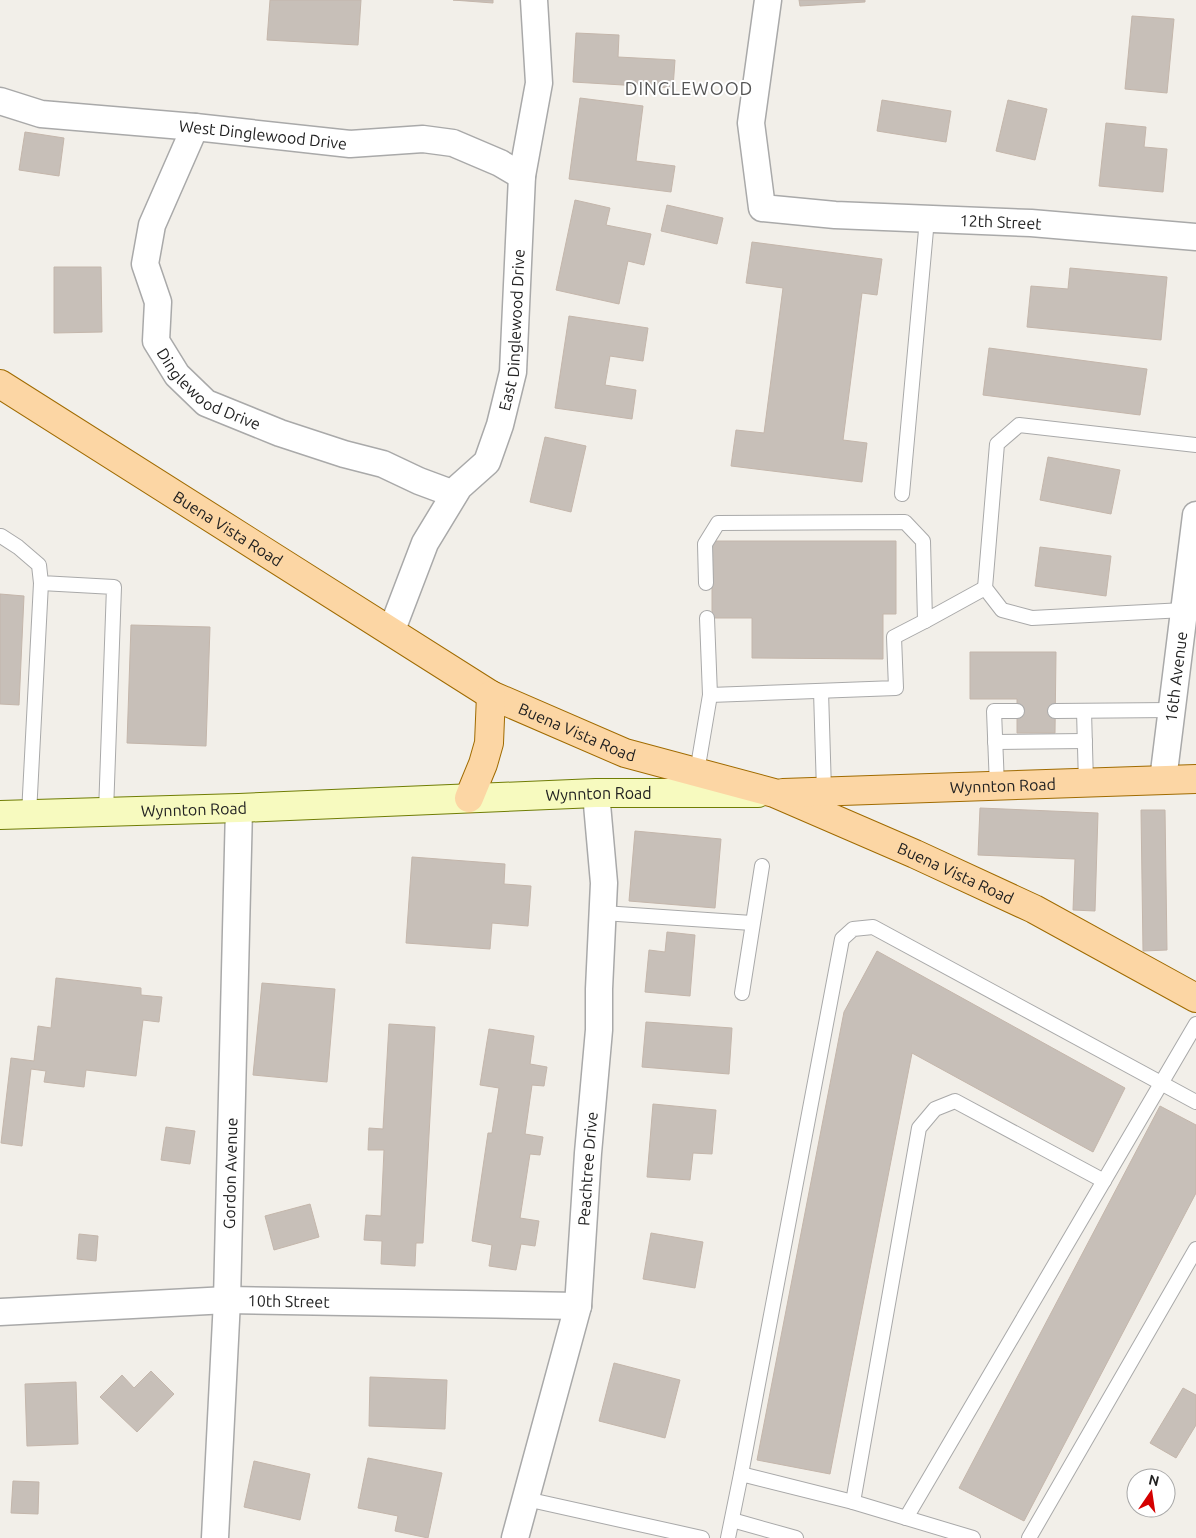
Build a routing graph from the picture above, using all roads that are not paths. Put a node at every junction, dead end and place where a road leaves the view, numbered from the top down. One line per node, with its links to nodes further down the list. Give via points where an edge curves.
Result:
1 (534, 0): 5 (street, East Dinglewood Drive, via 539,83)
2 (768, 0): 6 (street, 12th Street, via 751,124 762,208)
3 (0, 101): 4 (street, West Dinglewood Drive, via 41,114)
4 (195, 127): 5 (street, West Dinglewood Drive, via 350,144 423,139 453,143); 10 (street, Dinglewood Drive, via 152,225 145,264 158,302 156,342 177,375 206,403 280,433 383,464)
5 (522, 176): 10 (street, East Dinglewood Drive, via 514,372 487,462)
6 (928, 219): 7 (street, 12th Street, via 1031,223); 11 (lane)
7 (1196, 237)
8 (0, 384): 20 (main road, Buena Vista Road)
9 (1196, 444): 16 (lane, via 1019,425 997,444)
10 (454, 494): 20 (street, East Dinglewood Drive, via 425,543)
11 (902, 494)
12 (1196, 515): 17 (street, 16th Avenue)
13 (1, 536): 14 (lane, via 39,565)
14 (41, 583): 40 (lane, via 114,587); 41 (lane)
15 (706, 583): 19 (lane, via 705,544 718,523 905,522 923,541)
16 (985, 588): 17 (lane, via 1002,610 1032,618); 19 (lane)
17 (1184, 610): 25 (street, 16th Avenue)
18 (707, 618): 23 (lane)
19 (925, 621): 21 (lane, via 894,637 896,688)
20 (391, 632): 22 (main road, Buena Vista Road)
21 (821, 691): 23 (lane); 35 (lane)
22 (491, 695): 30 (main road, Buena Vista Road, via 625,753); 38 (main road, via 489,743)
23 (710, 695): 30 (lane)
24 (1084, 710): 25 (lane); 27 (lane); 28 (lane)
25 (1171, 710): 32 (street, 16th Avenue)
26 (1017, 711): 29 (lane, via 994,711)
27 (1055, 711)
28 (1085, 741): 29 (lane); 33 (lane)
29 (995, 742): 34 (lane)
30 (697, 772): 37 (main road, Buena Vista Road)
31 (1196, 779): 32 (main road, Wynnton Road)
32 (1163, 780): 33 (main road, Wynnton Road)
33 (1086, 783): 34 (main road, Wynnton Road)
34 (997, 786): 35 (main road, Wynnton Road)
35 (824, 791): 37 (main road, Wynnton Road)
36 (596, 793): 37 (main road, Wynnton Road); 38 (main road, Wynnton Road); 44 (street, Peachtree Drive, via 604,883)
37 (774, 793): 47 (main road, Buena Vista Road, via 1034,910)
38 (469, 798): 39 (main road, Wynnton Road)
39 (238, 808): 40 (main road, Wynnton Road); 53 (street, Gordon Avenue)
40 (106, 812): 41 (main road, Wynnton Road)
41 (29, 814): 42 (main road, Wynnton Road)
42 (0, 815)
43 (762, 866): 45 (lane)
44 (603, 913): 45 (lane); 54 (street, Peachtree Drive, via 599,1030)
45 (752, 923): 46 (lane)
46 (742, 993)
47 (1196, 998)
48 (1196, 1024): 49 (lane)
49 (1161, 1083): 50 (lane); 51 (lane); 56 (lane, via 873,927 853,930 842,939)
50 (1196, 1102)
51 (1104, 1181): 58 (lane, via 955,1101 935,1109 919,1128); 59 (lane)
52 (1196, 1249): 67 (lane)
53 (227, 1300): 54 (street, 10th Street); 55 (street, 10th Street); 61 (street, Gordon Avenue)
54 (578, 1306): 57 (street, Peachtree Drive)
55 (0, 1312)
56 (742, 1474): 58 (lane); 60 (lane)
57 (526, 1499): 62 (street, Peachtree Drive); 63 (lane)
58 (853, 1502): 59 (lane)
59 (906, 1518): 66 (lane)
60 (732, 1520): 64 (lane); 65 (lane)
61 (214, 1538)
62 (515, 1538)
63 (702, 1538)
64 (728, 1538)
65 (796, 1538)
66 (973, 1538)
67 (1029, 1538)

